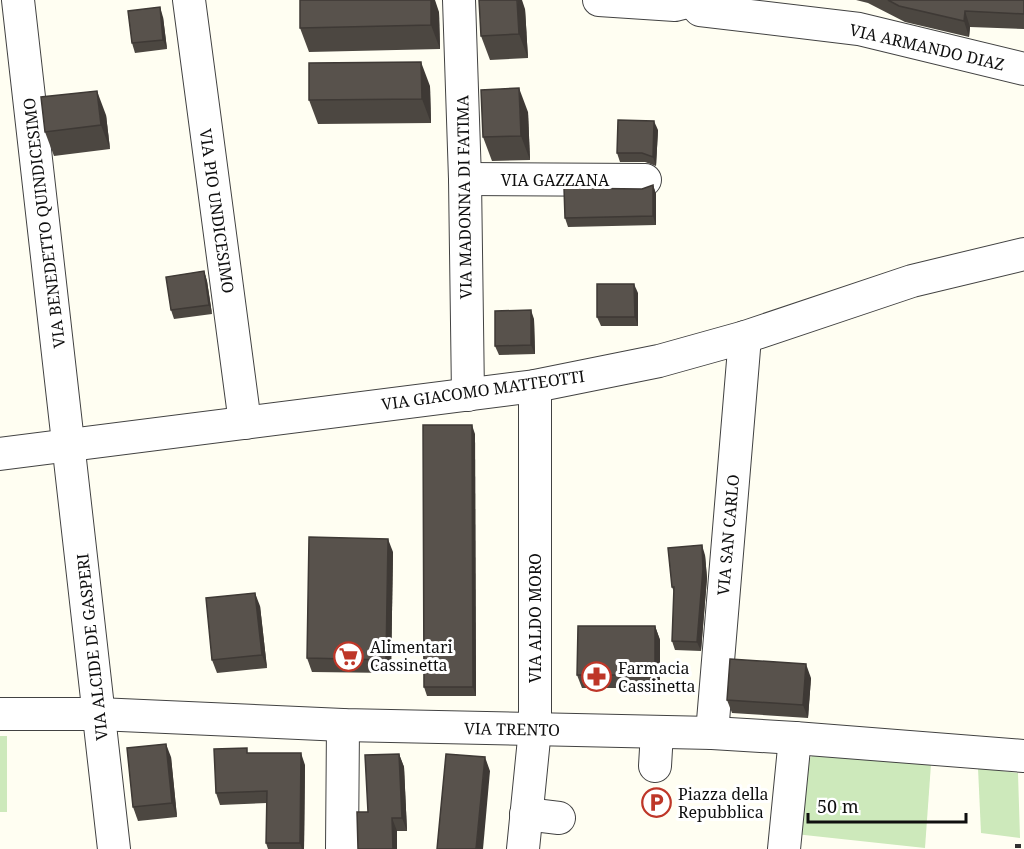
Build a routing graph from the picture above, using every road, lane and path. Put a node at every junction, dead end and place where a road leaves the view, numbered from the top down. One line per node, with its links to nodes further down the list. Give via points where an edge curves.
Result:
1 (18, 0): 14 (street, VIA BENEDETTO QUINDICESIMO)
2 (189, 0): 13 (street, VIA PIO UNDICESIMO)
3 (459, 0): 7 (street, VIA MADONNA DI FATIMA)
4 (599, 0): 5 (street, via 675,5)
5 (691, 0): 6 (street, VIA ARMANDO DIAZ, via 700,10 859,29)
6 (1024, 69)
7 (465, 180): 8 (street, VIA GAZZANA); 12 (street, VIA MADONNA DI FATIMA)
8 (645, 180)
9 (1024, 254): 10 (street, VIA GIACOMO MATTEOTTI, via 912,281)
10 (745, 337): 11 (street, VIA GIACOMO MATTEOTTI, via 659,361); 21 (street, VIA SAN CARLO)
11 (535, 386): 12 (street, VIA GIACOMO MATTEOTTI); 19 (street, VIA ALDO MORO)
12 (468, 394): 13 (street, VIA GIACOMO MATTEOTTI)
13 (245, 423): 14 (street, VIA GIACOMO MATTEOTTI)
14 (70, 446): 15 (street, VIA GIACOMO MATTEOTTI); 17 (street, VIA ALCIDE DE GASPERI)
15 (0, 454)
16 (0, 714): 17 (street, VIA TRENTO)
17 (98, 714): 18 (street, VIA TRENTO); 29 (street, VIA ALCIDE DE GASPERI)
18 (344, 724): 19 (street, VIA TRENTO); 30 (street)
19 (535, 729): 20 (street, VIA TRENTO); 25 (street, VIA ALDO MORO)
20 (657, 732): 21 (street, VIA TRENTO); 24 (street)
21 (712, 733): 22 (street, VIA TRENTO)
22 (795, 738): 23 (street, VIA TRENTO); 32 (street)
23 (1024, 756)
24 (655, 766)
25 (526, 814): 26 (street); 31 (street, VIA ALDO MORO)
26 (560, 819)
27 (1015, 846): 28 (path)
28 (1024, 846)
29 (114, 849)
30 (342, 849)
31 (523, 849)
32 (784, 849)

